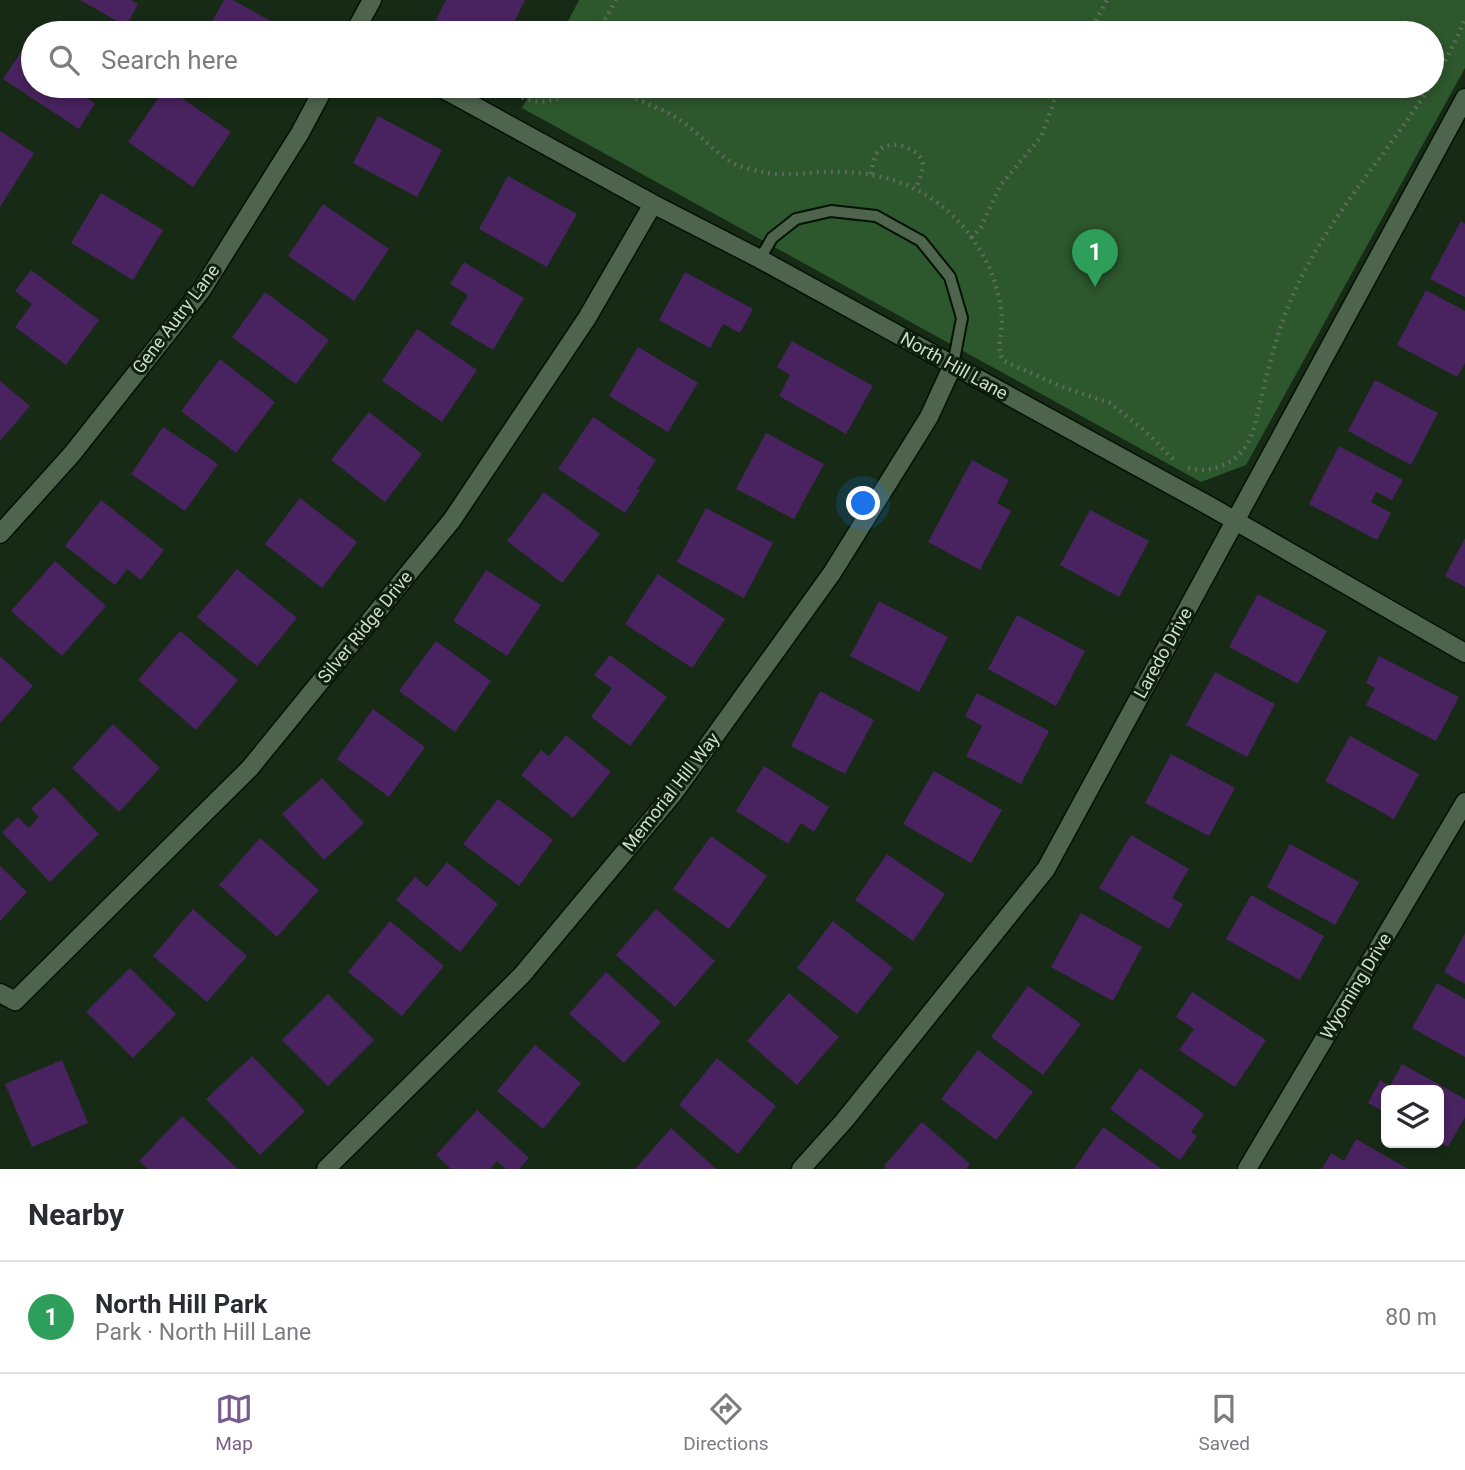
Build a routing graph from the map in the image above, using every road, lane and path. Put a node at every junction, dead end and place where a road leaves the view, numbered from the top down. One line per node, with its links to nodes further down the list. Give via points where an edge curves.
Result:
1 (372, 0): 5 (street)
2 (616, 0): 6 (path)
3 (1107, 0): 7 (path)
4 (1465, 19): 8 (path)
5 (361, 21)
6 (604, 21)
7 (1095, 21)
8 (1444, 64)
9 (319, 98): 24 (street, Gene Autry Lane, via 201,290 72,454)
10 (460, 98): 19 (street, North Hill Lane)
11 (525, 98): 12 (path, via 545,103)
12 (561, 98)
13 (636, 98): 17 (path, via 676,117 729,161 744,167 788,175)
14 (1056, 98): 20 (path, via 1041,137 1000,186)
15 (1423, 98): 20 (path, via 1320,240 1290,301 1249,442 1237,457 1219,467 1191,469 1178,464 1110,403 1004,361 993,279)
16 (1465, 98): 23 (street, Laredo Drive)
17 (871, 174): 18 (path); 18 (path, via 880,149 888,145 910,149 922,160)
18 (916, 189): 20 (path, via 952,215)
19 (653, 204): 21 (street, North Hill Lane); 27 (street, Silver Ridge Drive, via 587,318 452,520 250,768)
20 (971, 238)
21 (760, 258): 22 (street, North Hill Lane); 22 (lane, via 772,238 796,219 831,211 876,216 921,241 950,277 962,318)
22 (953, 365): 23 (street, North Hill Lane); 28 (street, Memorial Hill Way, via 929,417 832,573 673,793 522,975)
23 (1235, 521): 25 (street, North Hill Lane); 29 (street, Laredo Drive, via 1046,869)
24 (0, 534)
25 (1465, 653)
26 (1465, 802): 30 (street, Wyoming Drive)
27 (7, 997)
28 (326, 1169)
29 (802, 1169)
30 (1247, 1169)

